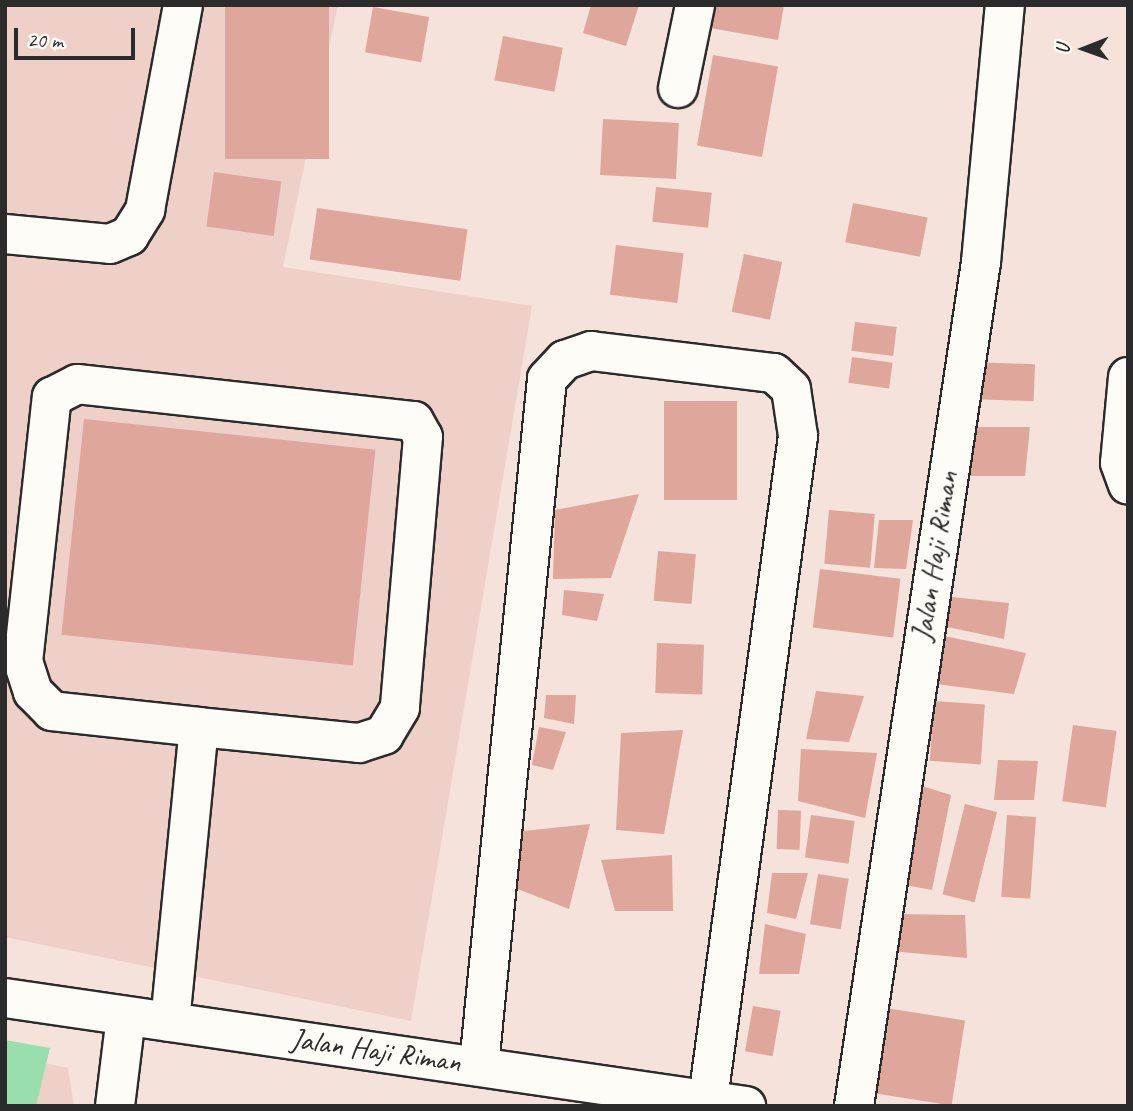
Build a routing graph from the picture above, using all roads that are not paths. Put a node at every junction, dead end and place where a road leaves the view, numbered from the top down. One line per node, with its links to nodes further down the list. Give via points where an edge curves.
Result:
1 (183, 5): 5 (street, via 145,210 129,236 110,244)
2 (695, 5): 4 (street)
3 (1005, 5): 16 (street, Jalan Haji Riman, via 981,262)
4 (678, 88)
5 (5, 234)
6 (1128, 377): 7 (street, via 1120,463)
7 (1128, 485)
8 (199, 727): 8 (street, via 52,711 33,692 23,662 51,397 77,384 414,421 423,437 400,708 384,735 359,743); 11 (street)
9 (5, 998): 10 (street, Jalan Haji Riman)
10 (126, 1017): 11 (street, Jalan Haji Riman); 14 (street)
11 (170, 1022): 12 (street, Jalan Haji Riman)
12 (479, 1065): 13 (street, Jalan Haji Riman); 13 (street, via 547,379 565,360 592,351 774,373 791,389 798,436)
13 (708, 1099): 15 (street, Jalan Haji Riman)
14 (115, 1106)
15 (746, 1106)
16 (854, 1106)

